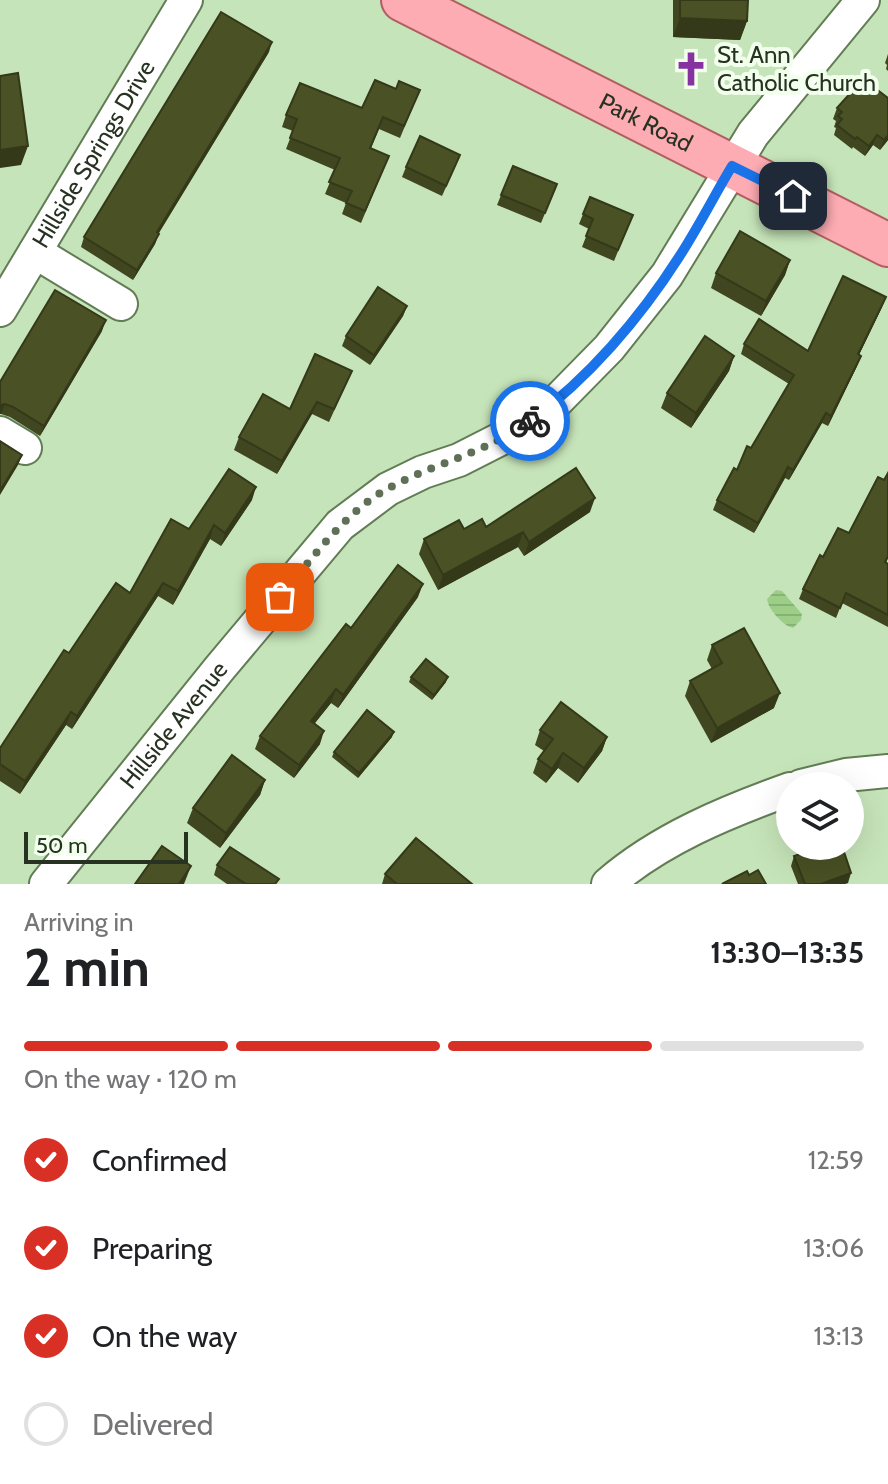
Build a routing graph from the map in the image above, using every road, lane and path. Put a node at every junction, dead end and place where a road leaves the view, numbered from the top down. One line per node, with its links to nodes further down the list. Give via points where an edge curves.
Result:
1 (186, 0): 6 (street, Hillside Springs Drive)
2 (403, 0): 4 (main road, Park Road)
3 (863, 0): 4 (street, Hillside Avenue)
4 (732, 166): 5 (main road, Park Road); 12 (street, Hillside Avenue, via 667,275 598,359 552,406 516,431 388,489 340,525)
5 (888, 245)
6 (35, 252): 7 (street); 8 (street, Hillside Springs Drive)
7 (121, 304)
8 (0, 310)
9 (864, 775): 10 (street)
10 (886, 776)
11 (776, 794): 13 (street, via 678,837)
12 (46, 884)
13 (608, 884)

